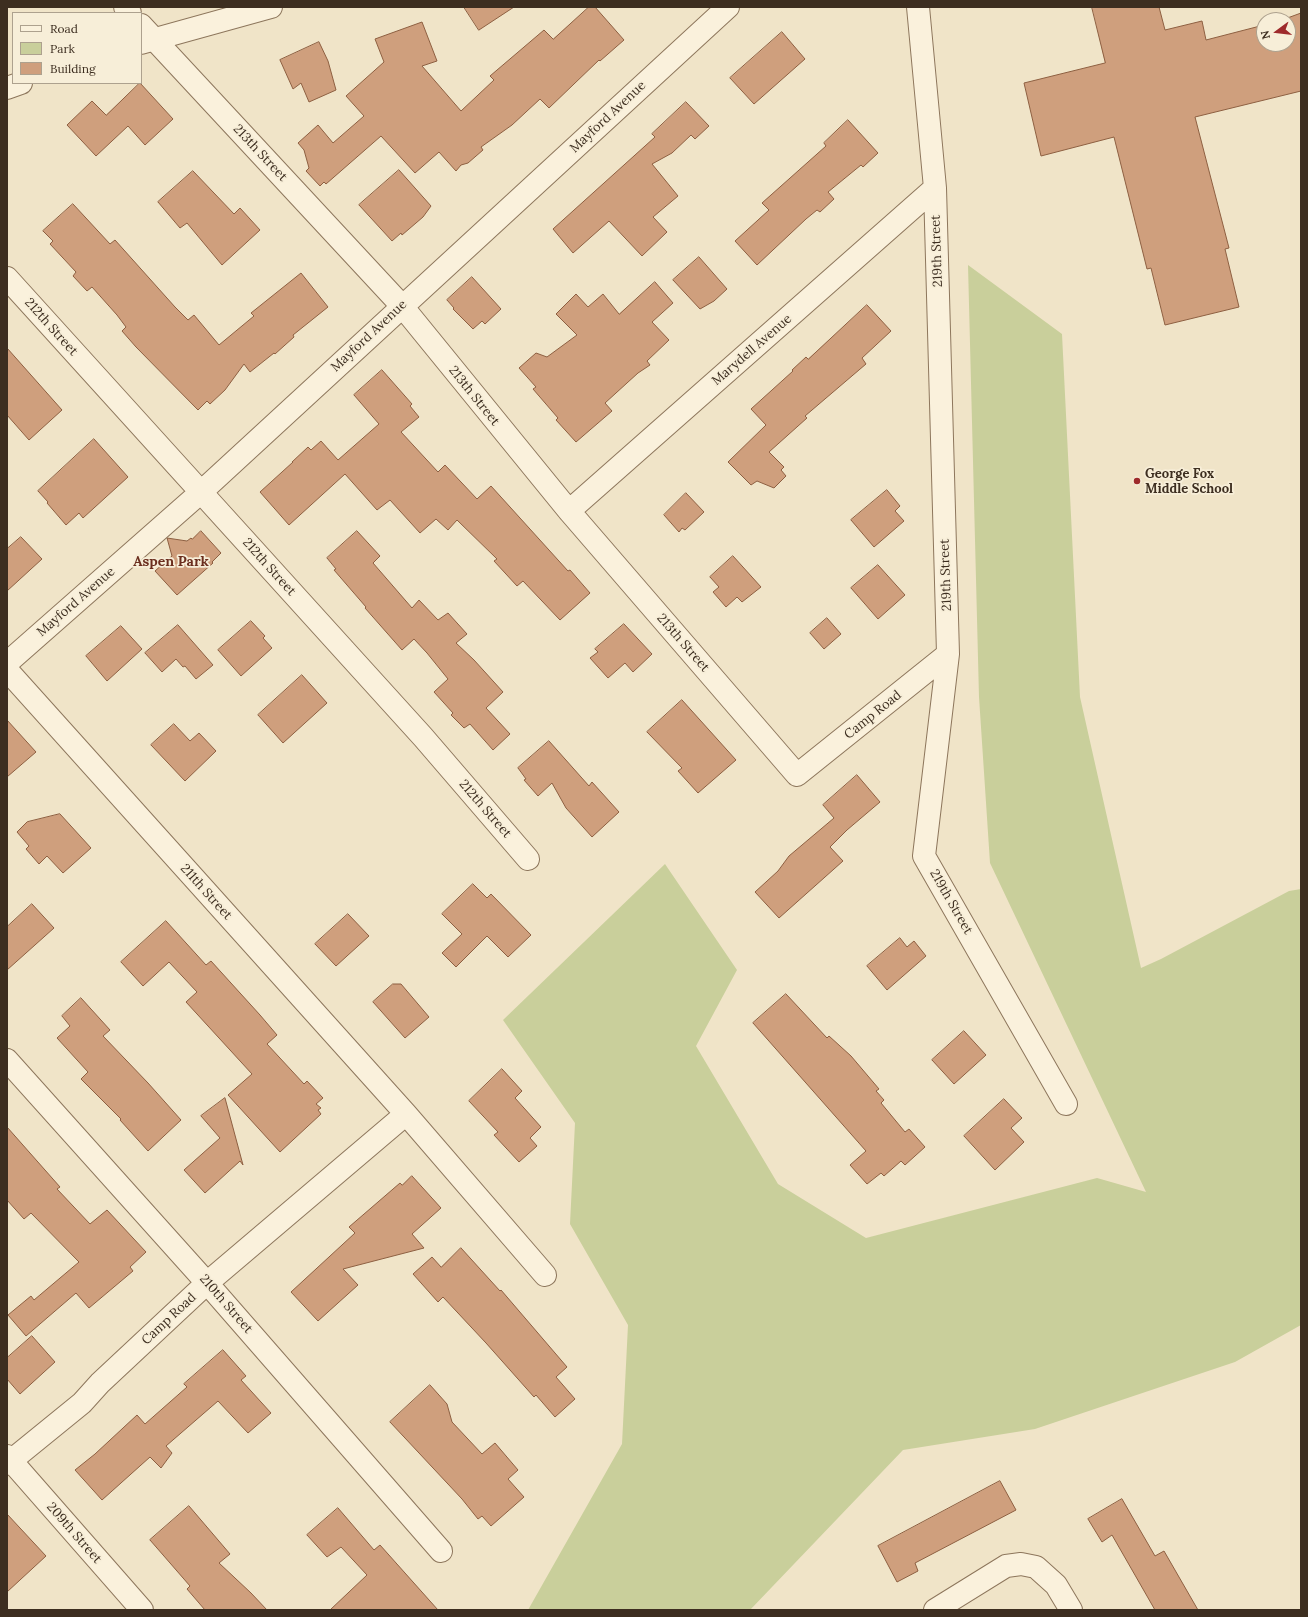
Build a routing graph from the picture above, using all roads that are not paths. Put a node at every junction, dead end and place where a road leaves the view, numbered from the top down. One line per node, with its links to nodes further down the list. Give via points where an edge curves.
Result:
1 (271, 7): 4 (street)
2 (728, 7): 9 (street, Mayford Avenue)
3 (918, 7): 7 (street, 219th Street)
4 (145, 35): 9 (street, 213th Street)
5 (18, 84): 6 (street)
6 (7, 88)
7 (935, 188): 11 (street, Marydell Avenue); 12 (street, 219th Street)
8 (7, 278): 10 (street, 212th Street)
9 (402, 306): 10 (street, Mayford Avenue); 11 (street, 213th Street)
10 (200, 493): 13 (street, Mayford Avenue); 16 (street, 212th Street, via 423,737)
11 (568, 511): 15 (street, 213th Street)
12 (948, 654): 15 (street, Camp Road); 18 (street, 219th Street, via 924,856)
13 (7, 663)
14 (7, 670): 19 (street, 211th Street)
15 (797, 775)
16 (528, 859)
17 (7, 1060): 21 (street, 210th Street)
18 (1066, 1104)
19 (406, 1114): 20 (street, 211th Street); 21 (street, Camp Road)
20 (545, 1275)
21 (207, 1283): 22 (street, Camp Road, via 82,1402); 23 (street, 210th Street)
22 (8, 1460): 24 (street, 209th Street)
23 (441, 1551)
24 (142, 1610)
25 (935, 1610): 26 (street, via 1006,1566 1021,1564 1036,1566 1056,1585)
26 (1071, 1610)

